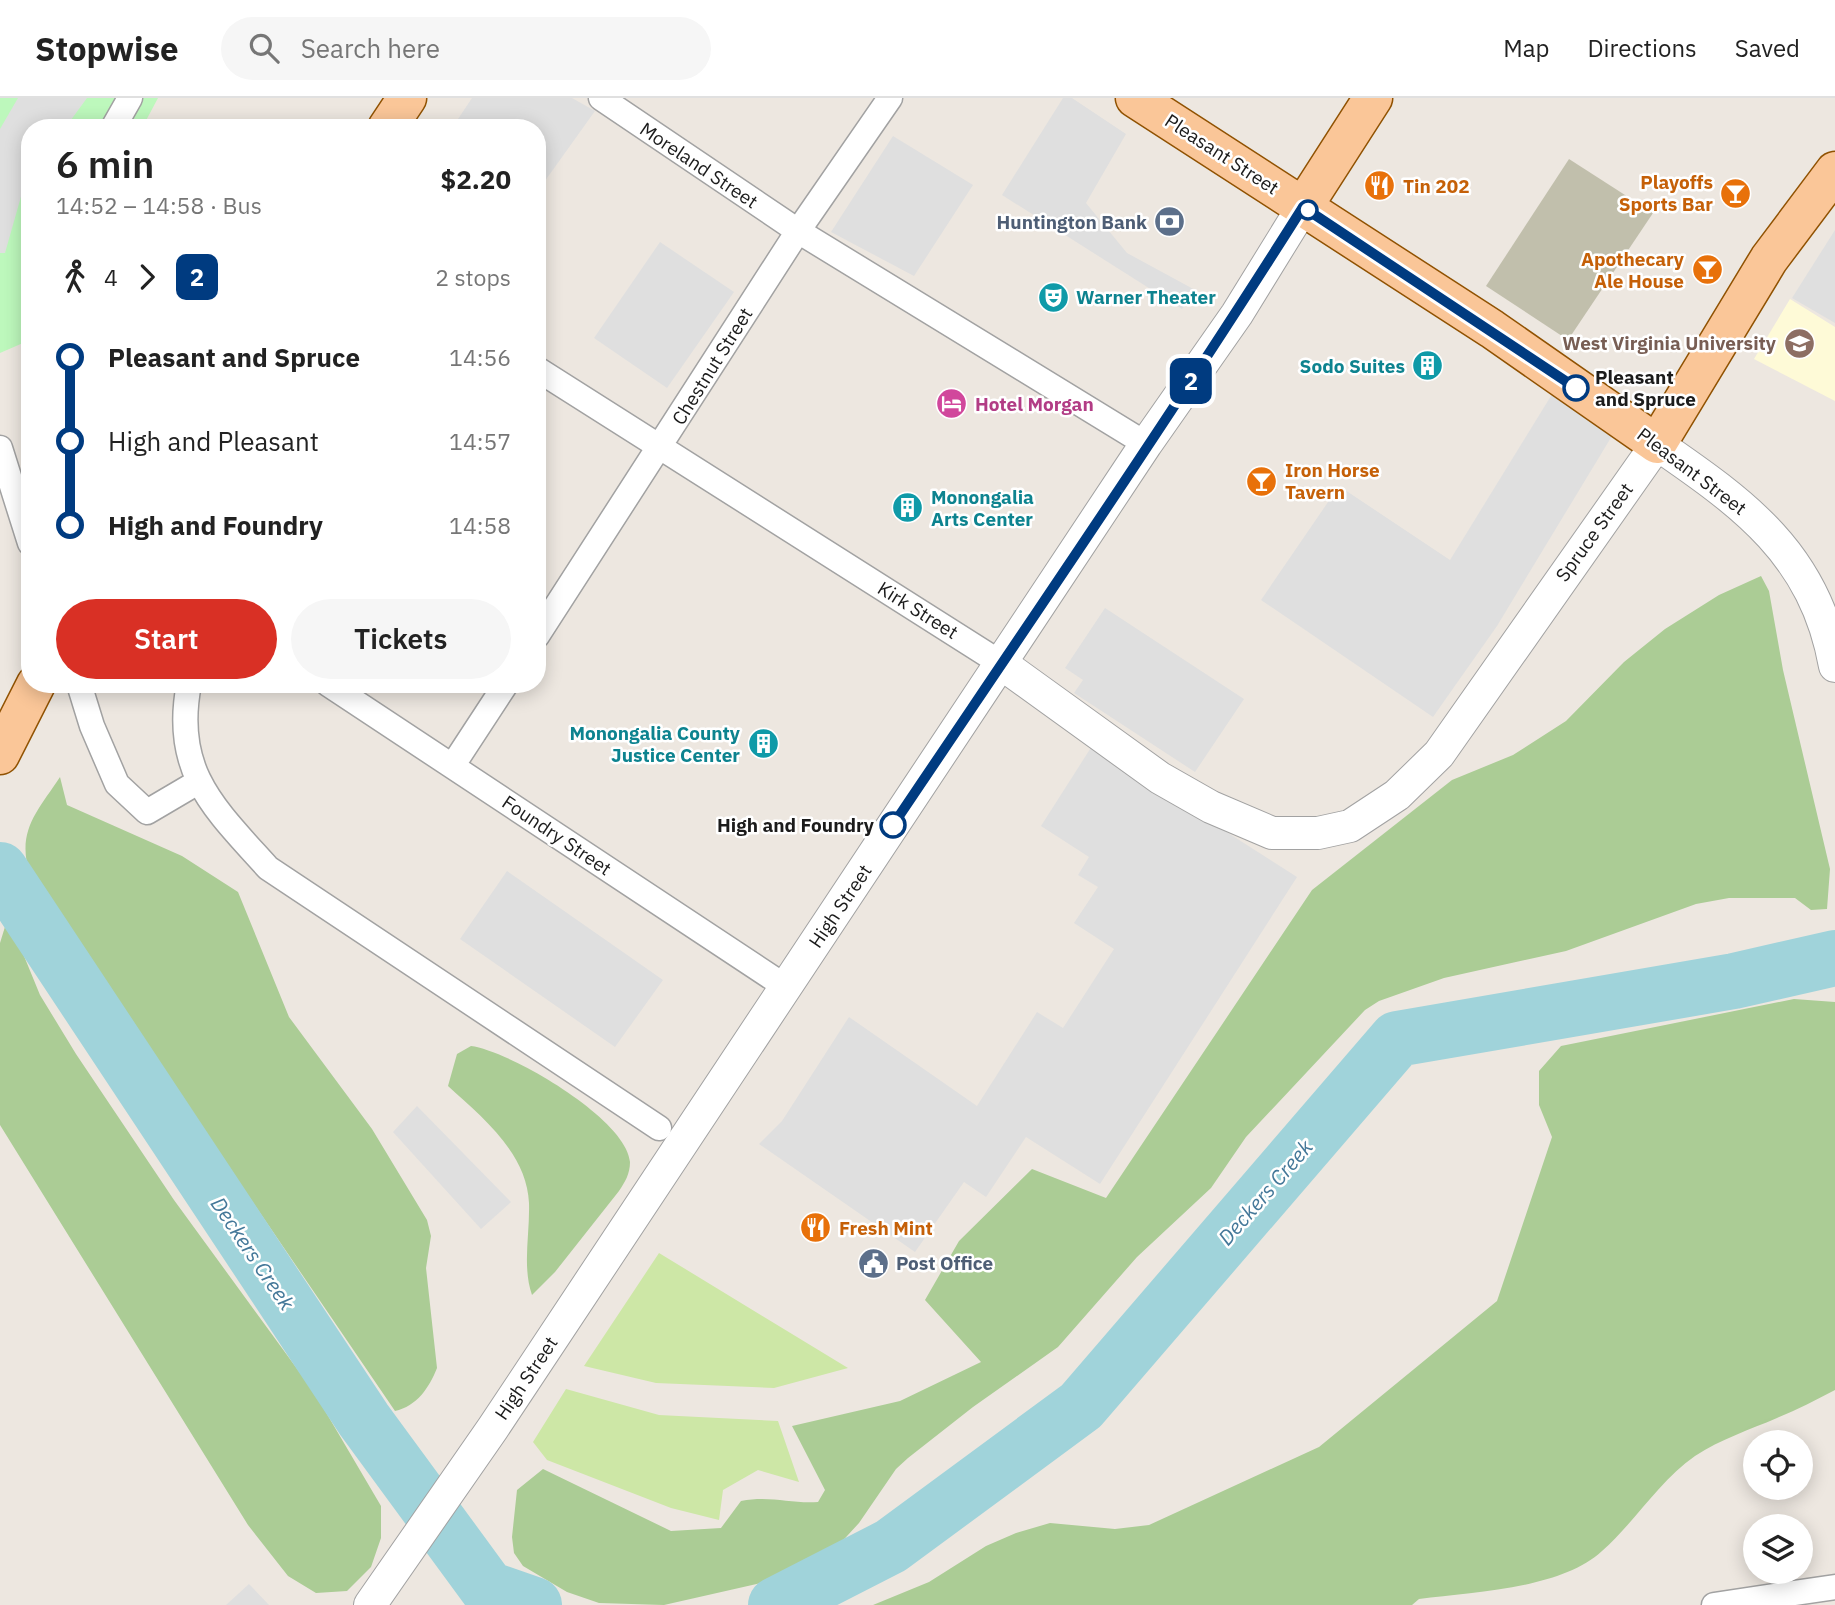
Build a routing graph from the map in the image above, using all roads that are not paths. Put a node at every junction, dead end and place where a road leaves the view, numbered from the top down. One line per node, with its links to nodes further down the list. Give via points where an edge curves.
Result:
1 (130, 98): 7 (street)
2 (407, 98): 8 (main road)
3 (601, 98): 11 (street, Moreland Street)
4 (890, 98): 11 (street, Chestnut Street)
5 (1135, 98): 10 (main road, Pleasant Street)
6 (1373, 98): 10 (main road, High Street)
7 (118, 119)
8 (393, 119)
9 (1835, 172): 13 (main road, Spruce Street, via 1769,260)
10 (1303, 207): 13 (main road, Pleasant Street); 14 (street, High Street, via 1232,322)
11 (798, 231): 14 (street, Moreland Street); 16 (street, Chestnut Street)
12 (546, 375): 16 (street, Kirk Street)
13 (1657, 443): 20 (street, Pleasant Street, via 1769,530 1809,583); 29 (street, Spruce Street, via 1438,754 1397,795 1350,826)
14 (1146, 444): 19 (street, High Street)
15 (0, 448): 17 (street)
16 (661, 448): 18 (street, Chestnut Street); 19 (street, Kirk Street)
17 (21, 514)
18 (546, 622)
19 (1002, 664): 29 (street, Kirk Street, via 1160,778 1211,807 1272,833); 30 (street, High Street)
20 (1835, 666)
21 (31, 693): 26 (main road)
22 (82, 693): 28 (street, via 117,783 147,812)
23 (187, 693): 28 (street, via 184,746)
24 (342, 693): 27 (street, Foundry Street)
25 (500, 693): 27 (street)
26 (0, 755)
27 (453, 765): 30 (street, Foundry Street)
28 (198, 782): 31 (street, via 268,868)
29 (1303, 834)
30 (786, 987): 33 (street, High Street)
31 (659, 1128)
32 (1820, 1594): 34 (street)
33 (370, 1605)
34 (1714, 1605)

